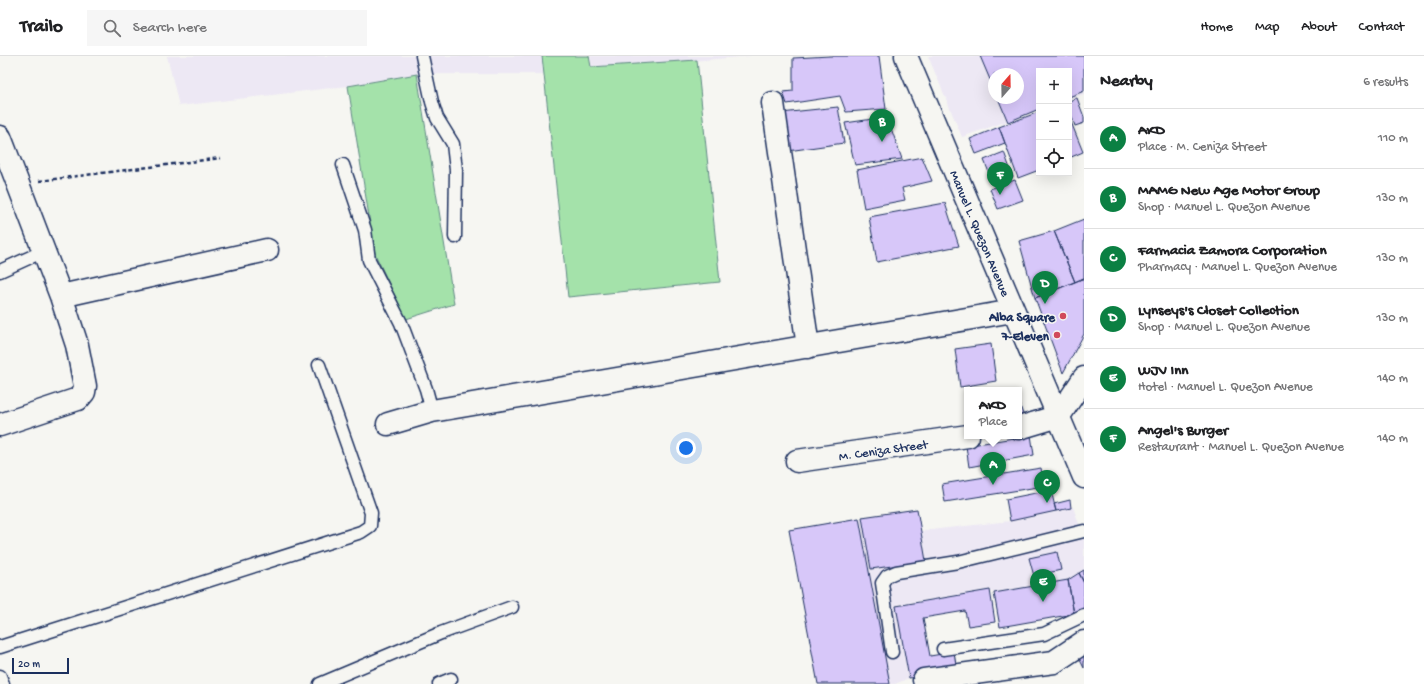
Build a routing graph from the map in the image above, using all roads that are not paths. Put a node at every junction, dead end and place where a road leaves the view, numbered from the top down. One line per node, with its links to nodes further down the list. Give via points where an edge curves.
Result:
1 (422, 56): 6 (lane, via 437,118 453,144 456,170)
2 (906, 56): 11 (street, Manuel L. Quezon Avenue)
3 (773, 102): 12 (street)
4 (0, 137): 8 (street)
5 (343, 165): 15 (lane, via 365,230 369,260 402,323)
6 (455, 237)
7 (267, 250): 10 (street)
8 (44, 251): 9 (lane); 10 (street)
9 (0, 271)
10 (61, 296): 18 (street, via 77,345 84,392 78,399)
11 (1013, 310): 12 (street); 16 (street, Manuel L. Quezon Avenue)
12 (808, 347): 15 (street)
13 (319, 365): 27 (lane, via 371,513 370,526 361,532)
14 (1084, 378): 16 (street)
15 (432, 411): 17 (street)
16 (1059, 416): 19 (street); 22 (street, Manuel L. Quezon Avenue)
17 (388, 424)
18 (0, 425)
19 (1022, 427)
20 (964, 437): 21 (street, M. Ceniza Street)
21 (797, 461)
22 (1084, 476)
23 (1084, 531): 29 (lane, via 958,562 896,572 887,576 882,582)
24 (512, 606): 34 (lane)
25 (1084, 615): 28 (lane, via 1044,634)
26 (1084, 642): 32 (street, via 1054,662)
27 (0, 647)
28 (943, 649)
29 (892, 652)
30 (0, 676): 33 (lane)
31 (451, 678): 35 (lane)
32 (924, 680)
33 (4, 684)
34 (320, 684)
35 (439, 684)

